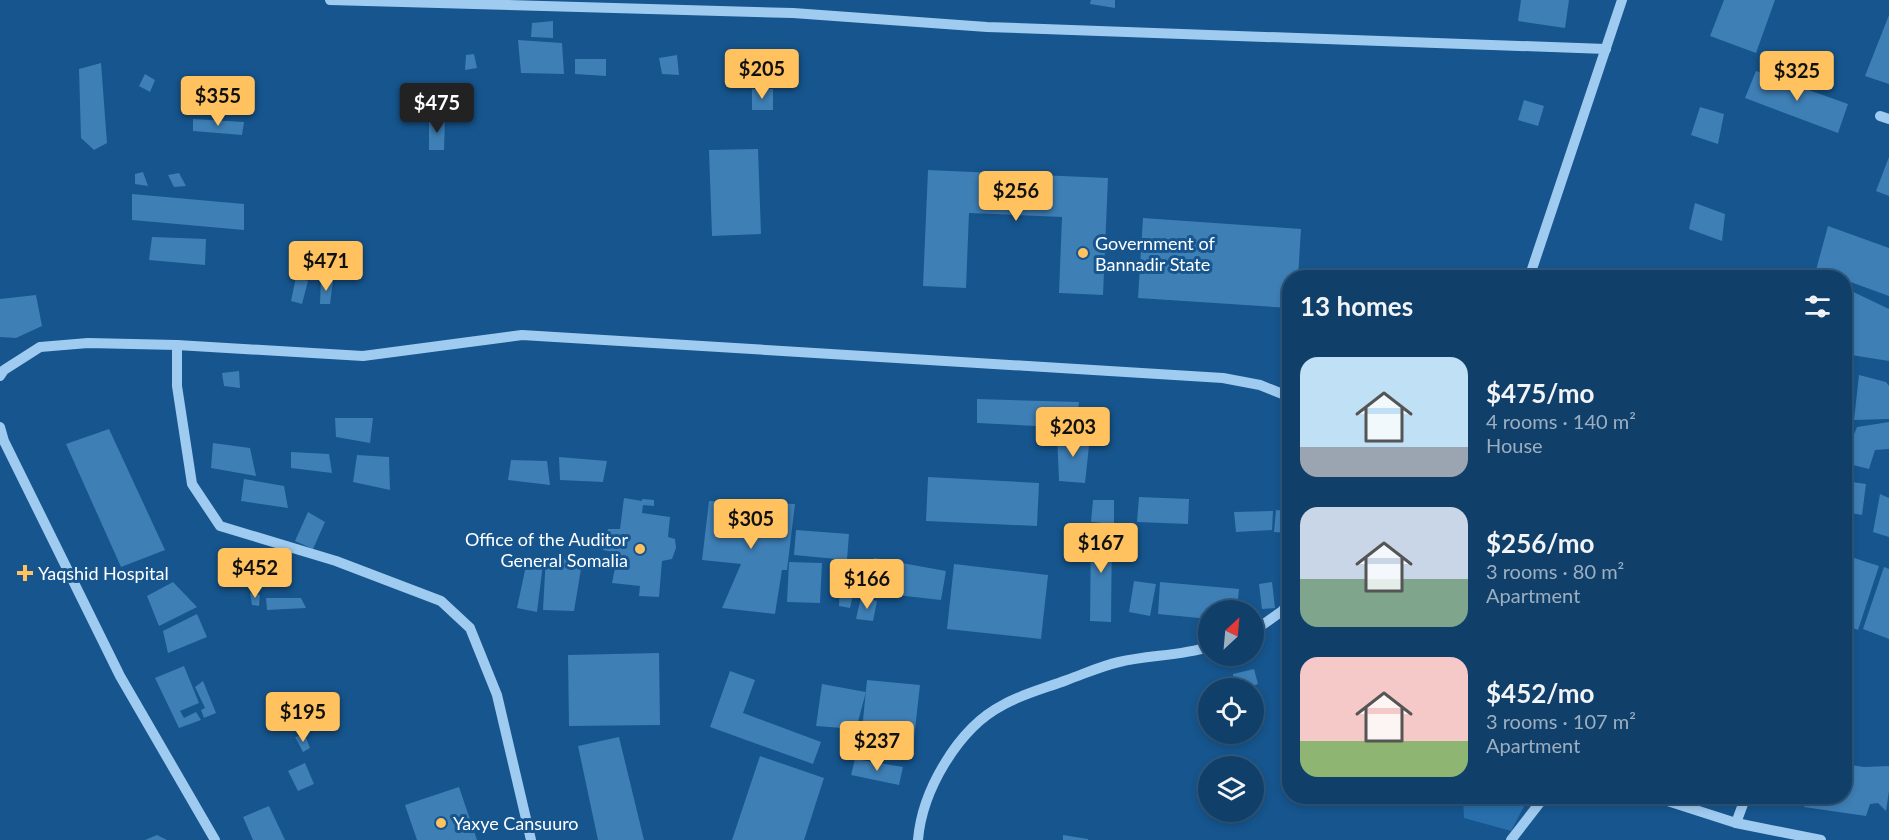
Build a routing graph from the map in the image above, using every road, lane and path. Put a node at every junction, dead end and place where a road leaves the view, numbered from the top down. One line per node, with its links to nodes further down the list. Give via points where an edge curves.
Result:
1 (330, 0): 4 (street)
2 (795, 0): 4 (street)
3 (1622, 0): 5 (street)
4 (793, 13): 5 (street, via 987,27)
5 (1606, 49): 6 (street)
6 (1532, 270)
7 (177, 345): 8 (street, via 88,343 40,347); 9 (street, via 363,356 522,335 1223,378); 19 (street, via 177,386 192,484 220,526 336,561 441,601 470,628 497,695)
8 (0, 376)
9 (1282, 394)
10 (0, 427): 18 (street, via 120,676)
11 (1282, 611): 12 (street)
12 (1264, 624)
13 (1198, 650): 20 (street, via 1118,662 1002,705 973,727 951,752 932,788)
14 (1539, 804): 21 (street)
15 (1676, 804): 17 (street)
16 (1743, 804): 17 (street)
17 (1736, 824): 22 (street)
18 (215, 840)
19 (531, 840)
20 (918, 840)
21 (1511, 840)
22 (1821, 840)

